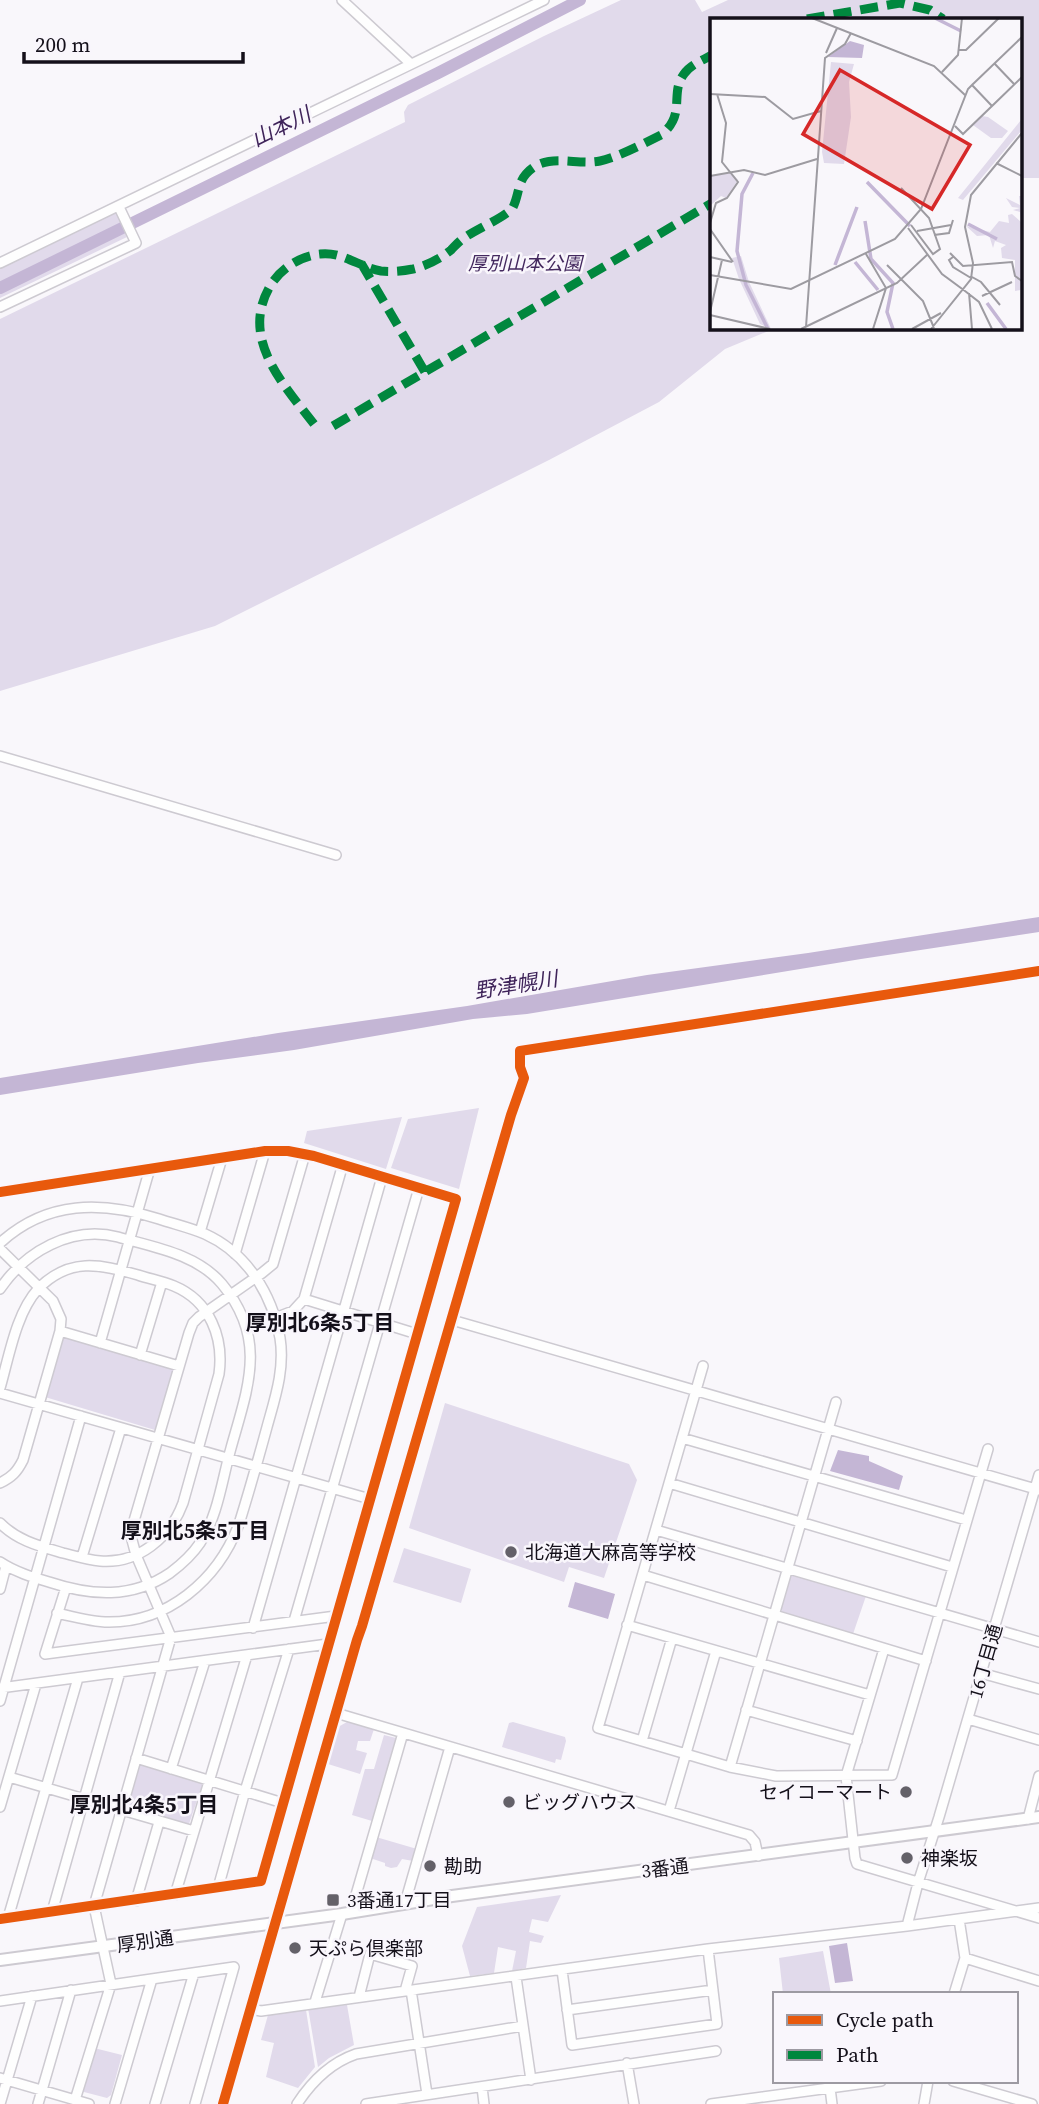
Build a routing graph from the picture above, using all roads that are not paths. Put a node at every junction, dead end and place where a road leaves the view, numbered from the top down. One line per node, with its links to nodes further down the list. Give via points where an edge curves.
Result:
1 (342, 0): 3 (street)
2 (544, 0): 3 (street)
3 (411, 64): 4 (street)
4 (119, 207): 5 (street); 6 (street, via 134,240)
5 (0, 264)
6 (0, 307)
7 (0, 756): 8 (street)
8 (336, 855)
9 (265, 1151): 10 (street); 11 (street); 22 (street)
10 (305, 1154): 12 (street); 25 (street, via 273,1264)
11 (222, 1158): 13 (street); 18 (street)
12 (343, 1164): 14 (street); 30 (street)
13 (150, 1168): 16 (street); 17 (street)
14 (383, 1177): 15 (street); 32 (street)
15 (419, 1188): 35 (street); 37 (street, via 456,1199)
16 (0, 1192)
17 (138, 1212): 18 (street); 19 (street); 20 (street, via 97,1206 61,1210 29,1222)
18 (200, 1232): 22 (street)
19 (130, 1241): 23 (street, via 110,1235 75,1236 46,1246); 24 (street); 29 (street, via 184,1256 215,1277)
20 (0, 1243)
21 (0, 1249): 23 (street)
22 (235, 1254): 25 (street)
23 (17, 1266): 27 (street); 28 (street)
24 (121, 1270): 26 (street); 27 (street, via 100,1265 78,1267); 38 (street)
25 (256, 1277): 29 (street); 33 (street)
26 (162, 1282): 31 (street, via 191,1296); 39 (street)
27 (39, 1288): 36 (street, via 57,1309); 43 (street, via 21,1316)
28 (0, 1289)
29 (230, 1295): 31 (street); 53 (street, via 245,1321 252,1352 250,1379)
30 (304, 1299): 32 (street); 33 (street, via 293,1311)
31 (206, 1312): 40 (street, via 193,1323); 52 (street, via 217,1331 221,1363)
32 (344, 1312): 35 (street); 58 (street)
33 (275, 1318): 54 (street, via 280,1374)
34 (452, 1320): 42 (street)
35 (380, 1323): 37 (street); 61 (street)
36 (60, 1331): 38 (street); 45 (street)
37 (417, 1334): 63 (street)
38 (100, 1343): 39 (street)
39 (140, 1355): 40 (street)
40 (179, 1366): 49 (street)
41 (703, 1366): 42 (street)
42 (697, 1390): 48 (street); 50 (street)
43 (0, 1391): 45 (street)
44 (836, 1402): 48 (street)
45 (39, 1404): 46 (street); 59 (street, via 18,1470)
46 (81, 1416): 47 (street); 68 (street)
47 (121, 1428): 49 (street); 70 (street)
48 (829, 1429): 55 (street); 57 (street)
49 (159, 1438): 52 (street); 69 (street, via 131,1531)
50 (682, 1438): 57 (street); 60 (street)
51 (988, 1449): 55 (street)
52 (198, 1450): 53 (street); 69 (street, via 174,1523 151,1547)
53 (228, 1459): 54 (street); 76 (street, via 214,1513 201,1541 183,1563)
54 (256, 1468): 58 (street); 79 (street, via 236,1532 220,1563 194,1590)
55 (980, 1473): 62 (street); 64 (street)
56 (1039, 1475): 62 (street, 16丁目通)
57 (815, 1476): 64 (street); 66 (street)
58 (296, 1478): 61 (street); 87 (street)
59 (0, 1483)
60 (669, 1483): 66 (street); 67 (street)
61 (332, 1488): 63 (street); 84 (street)
62 (1037, 1490): 88 (street, 16丁目通)
63 (370, 1499): 83 (street)
64 (966, 1520): 72 (street)
65 (0, 1523): 68 (street, via 21,1540)
66 (801, 1523): 72 (street); 73 (street)
67 (656, 1530): 73 (street); 74 (street)
68 (42, 1547): 70 (street); 75 (street)
69 (136, 1555): 70 (street, via 111,1561); 76 (street)
70 (82, 1557)
71 (3, 1564): 75 (street); 78 (street)
72 (952, 1567): 81 (street)
73 (787, 1569): 81 (street); 82 (street)
74 (643, 1575): 82 (street); 85 (street)
75 (34, 1577): 77 (street); 105 (street)
76 (149, 1585): 77 (street, via 119,1593); 79 (street)
77 (66, 1587): 80 (street)
78 (0, 1589)
79 (160, 1610): 80 (street, via 106,1622); 89 (street)
80 (57, 1613): 89 (street, via 45,1654)
81 (939, 1613): 88 (street); 98 (street)
82 (774, 1615): 94 (street); 99 (street)
83 (336, 1616): 84 (street); 92 (street)
84 (294, 1621): 87 (street)
85 (628, 1625): 90 (street); 114 (street, via 598,1728)
86 (362, 1626): 110 (street)
87 (253, 1628): 89 (street)
88 (993, 1628): 91 (street); 102 (street, 16丁目通)
89 (172, 1637): 100 (street)
90 (672, 1638): 95 (street); 114 (street)
91 (1039, 1642)
92 (328, 1644): 93 (street); 128 (street)
93 (289, 1649): 96 (street); 126 (street)
94 (884, 1649): 98 (street); 107 (street)
95 (716, 1651): 99 (street); 117 (street)
96 (247, 1655): 97 (street); 124 (street)
97 (205, 1661): 100 (street); 120 (street)
98 (926, 1661): 121 (street, via 892,1775)
99 (760, 1664): 107 (street); 109 (street)
100 (163, 1667): 101 (street); 118 (street)
101 (120, 1672): 103 (street); 127 (street)
102 (981, 1673): 106 (street); 111 (street, 16丁目通)
103 (78, 1678): 104 (street); 125 (street)
104 (36, 1684): 105 (street); 123 (street)
105 (2, 1688): 108 (street)
106 (1039, 1689)
107 (870, 1695): 115 (street)
108 (0, 1701)
109 (746, 1710): 115 (street); 119 (street)
110 (336, 1713): 112 (street); 152 (street)
111 (968, 1719): 113 (street); 135 (street, 16丁目通)
112 (403, 1733): 116 (street); 147 (street)
113 (1039, 1740)
114 (642, 1741): 117 (street)
115 (857, 1741): 121 (street)
116 (450, 1747): 131 (street); 142 (street)
117 (685, 1754): 119 (street); 131 (street)
118 (136, 1758): 120 (street); 130 (street)
119 (730, 1767): 121 (street, via 776,1776)
120 (171, 1769): 124 (street)
121 (846, 1776): 136 (street)
122 (1039, 1776): 132 (street)
123 (9, 1777): 125 (street); 129 (street)
124 (209, 1780): 126 (street); 134 (street)
125 (46, 1788): 127 (street); 149 (street)
126 (245, 1791): 128 (street); 139 (street)
127 (85, 1800): 130 (street); 146 (street)
128 (283, 1802): 139 (street, via 261,1881)
129 (0, 1807)
130 (122, 1810): 133 (street); 143 (street)
131 (669, 1811): 137 (street, via 750,1835)
132 (1033, 1818): 135 (main road, 3番通)
133 (159, 1822): 134 (street); 141 (street)
134 (194, 1831): 140 (street)
135 (935, 1832): 136 (main road, 3番通); 138 (street, 16丁目通)
136 (855, 1843): 137 (main road, 3番通); 138 (street, via 857,1864)
137 (758, 1856): 142 (main road, 3番通)
138 (918, 1883): 145 (street); 153 (street, 16丁目通)
139 (218, 1888): 140 (street)
140 (175, 1895): 141 (street)
141 (136, 1901): 143 (street)
142 (405, 1903): 147 (main road, 3番通)
143 (94, 1906): 146 (street); 154 (street)
144 (1039, 1908): 145 (street)
145 (1015, 1911): 148 (street); 150 (street)
146 (52, 1912): 149 (street)
147 (346, 1913): 151 (main road, 3番通); 171 (street)
148 (1039, 1918)
149 (4, 1919)
150 (959, 1919): 153 (street); 156 (street)
151 (290, 1921): 152 (main road, 厚別通)
152 (275, 1922): 154 (main road, 厚別通); 172 (street)
153 (907, 1926): 155 (street)
154 (103, 1947): 157 (main road, 厚別通); 163 (street)
155 (708, 1950): 158 (street); 166 (street)
156 (965, 1958): 162 (street); 167 (street)
157 (1, 1963)
158 (562, 1970): 160 (street); 173 (street)
159 (194, 1973): 161 (street); 193 (street); 194 (street, via 234,1967)
160 (516, 1977): 165 (street); 174 (street)
161 (152, 1979): 163 (street); 192 (street)
162 (1039, 1981)
163 (111, 1984): 164 (street); 187 (street)
164 (71, 1990): 168 (street); 185 (street)
165 (408, 1990): 169 (street); 169 (street, via 412,1966 370,1954); 175 (street)
166 (713, 1990): 173 (street); 173 (street, via 717,2024 572,2045)
167 (955, 1992)
168 (32, 1996): 170 (street); 178 (street)
169 (359, 1997): 171 (street)
170 (0, 2001)
171 (315, 2002): 172 (street, via 261,2011)
172 (251, 2008): 195 (street)
173 (567, 2010)
174 (523, 2026): 175 (street); 179 (street)
175 (419, 2043): 186 (street); 196 (street, via 344,2058 319,2076)
176 (716, 2051): 177 (street)
177 (627, 2063): 179 (street); 199 (street)
178 (4, 2079): 185 (street); 189 (street)
179 (531, 2080): 183 (street)
180 (866, 2083): 184 (street)
181 (928, 2083): 202 (street)
182 (960, 2083): 188 (street)
183 (482, 2087): 186 (street); 198 (street)
184 (830, 2088): 200 (street); 201 (street)
185 (42, 2091): 187 (street); 190 (street)
186 (427, 2094): 197 (street)
187 (75, 2100): 191 (street)
188 (1027, 2103)
189 (0, 2104)
190 (38, 2104)
191 (89, 2104)
192 (115, 2104)
193 (155, 2104)
194 (195, 2104)
195 (223, 2104)
196 (297, 2104)
197 (366, 2104)
198 (484, 2104)
199 (634, 2104)
200 (710, 2104)
201 (832, 2104)
202 (924, 2104)

